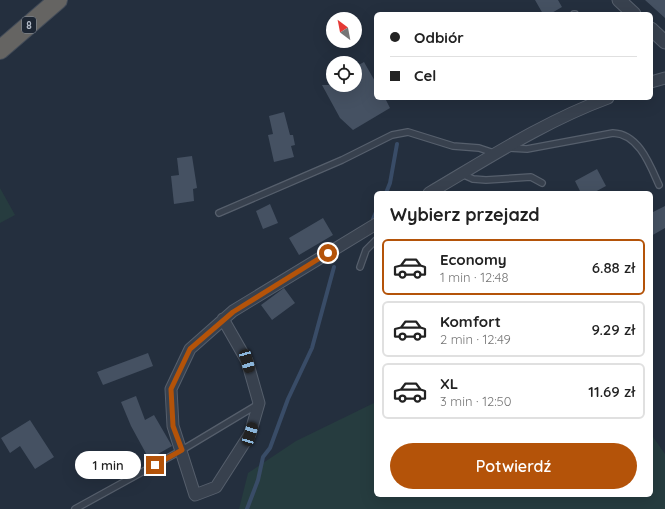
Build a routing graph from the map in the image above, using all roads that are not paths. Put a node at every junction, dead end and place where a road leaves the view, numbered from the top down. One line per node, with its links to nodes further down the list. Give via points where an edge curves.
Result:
1 (58, 0): 6 (highway, 8)
2 (619, 0): 3 (street)
3 (632, 12)
4 (653, 31): 5 (street)
5 (665, 42)
6 (0, 50)
7 (665, 78): 8 (street)
8 (653, 81)
9 (602, 100): 10 (street, via 586,106)
10 (502, 151): 11 (street); 13 (lane, via 623,133 639,147); 15 (lane, via 453,146 408,132 392,135 335,163)
11 (462, 174): 12 (lane, via 473,179 486,180 531,177); 14 (street)
12 (542, 183)
13 (659, 185)
14 (432, 191)
15 (219, 213)
16 (374, 227): 19 (street, via 302,268)
17 (374, 242): 18 (lane, via 366,250)
18 (360, 267)
19 (223, 319): 20 (street, via 247,361); 21 (street, via 190,349 171,389 173,426)
20 (259, 403): 21 (lane); 21 (street, via 250,434 216,487 195,495)
21 (182, 450): 22 (lane)
22 (75, 509)

